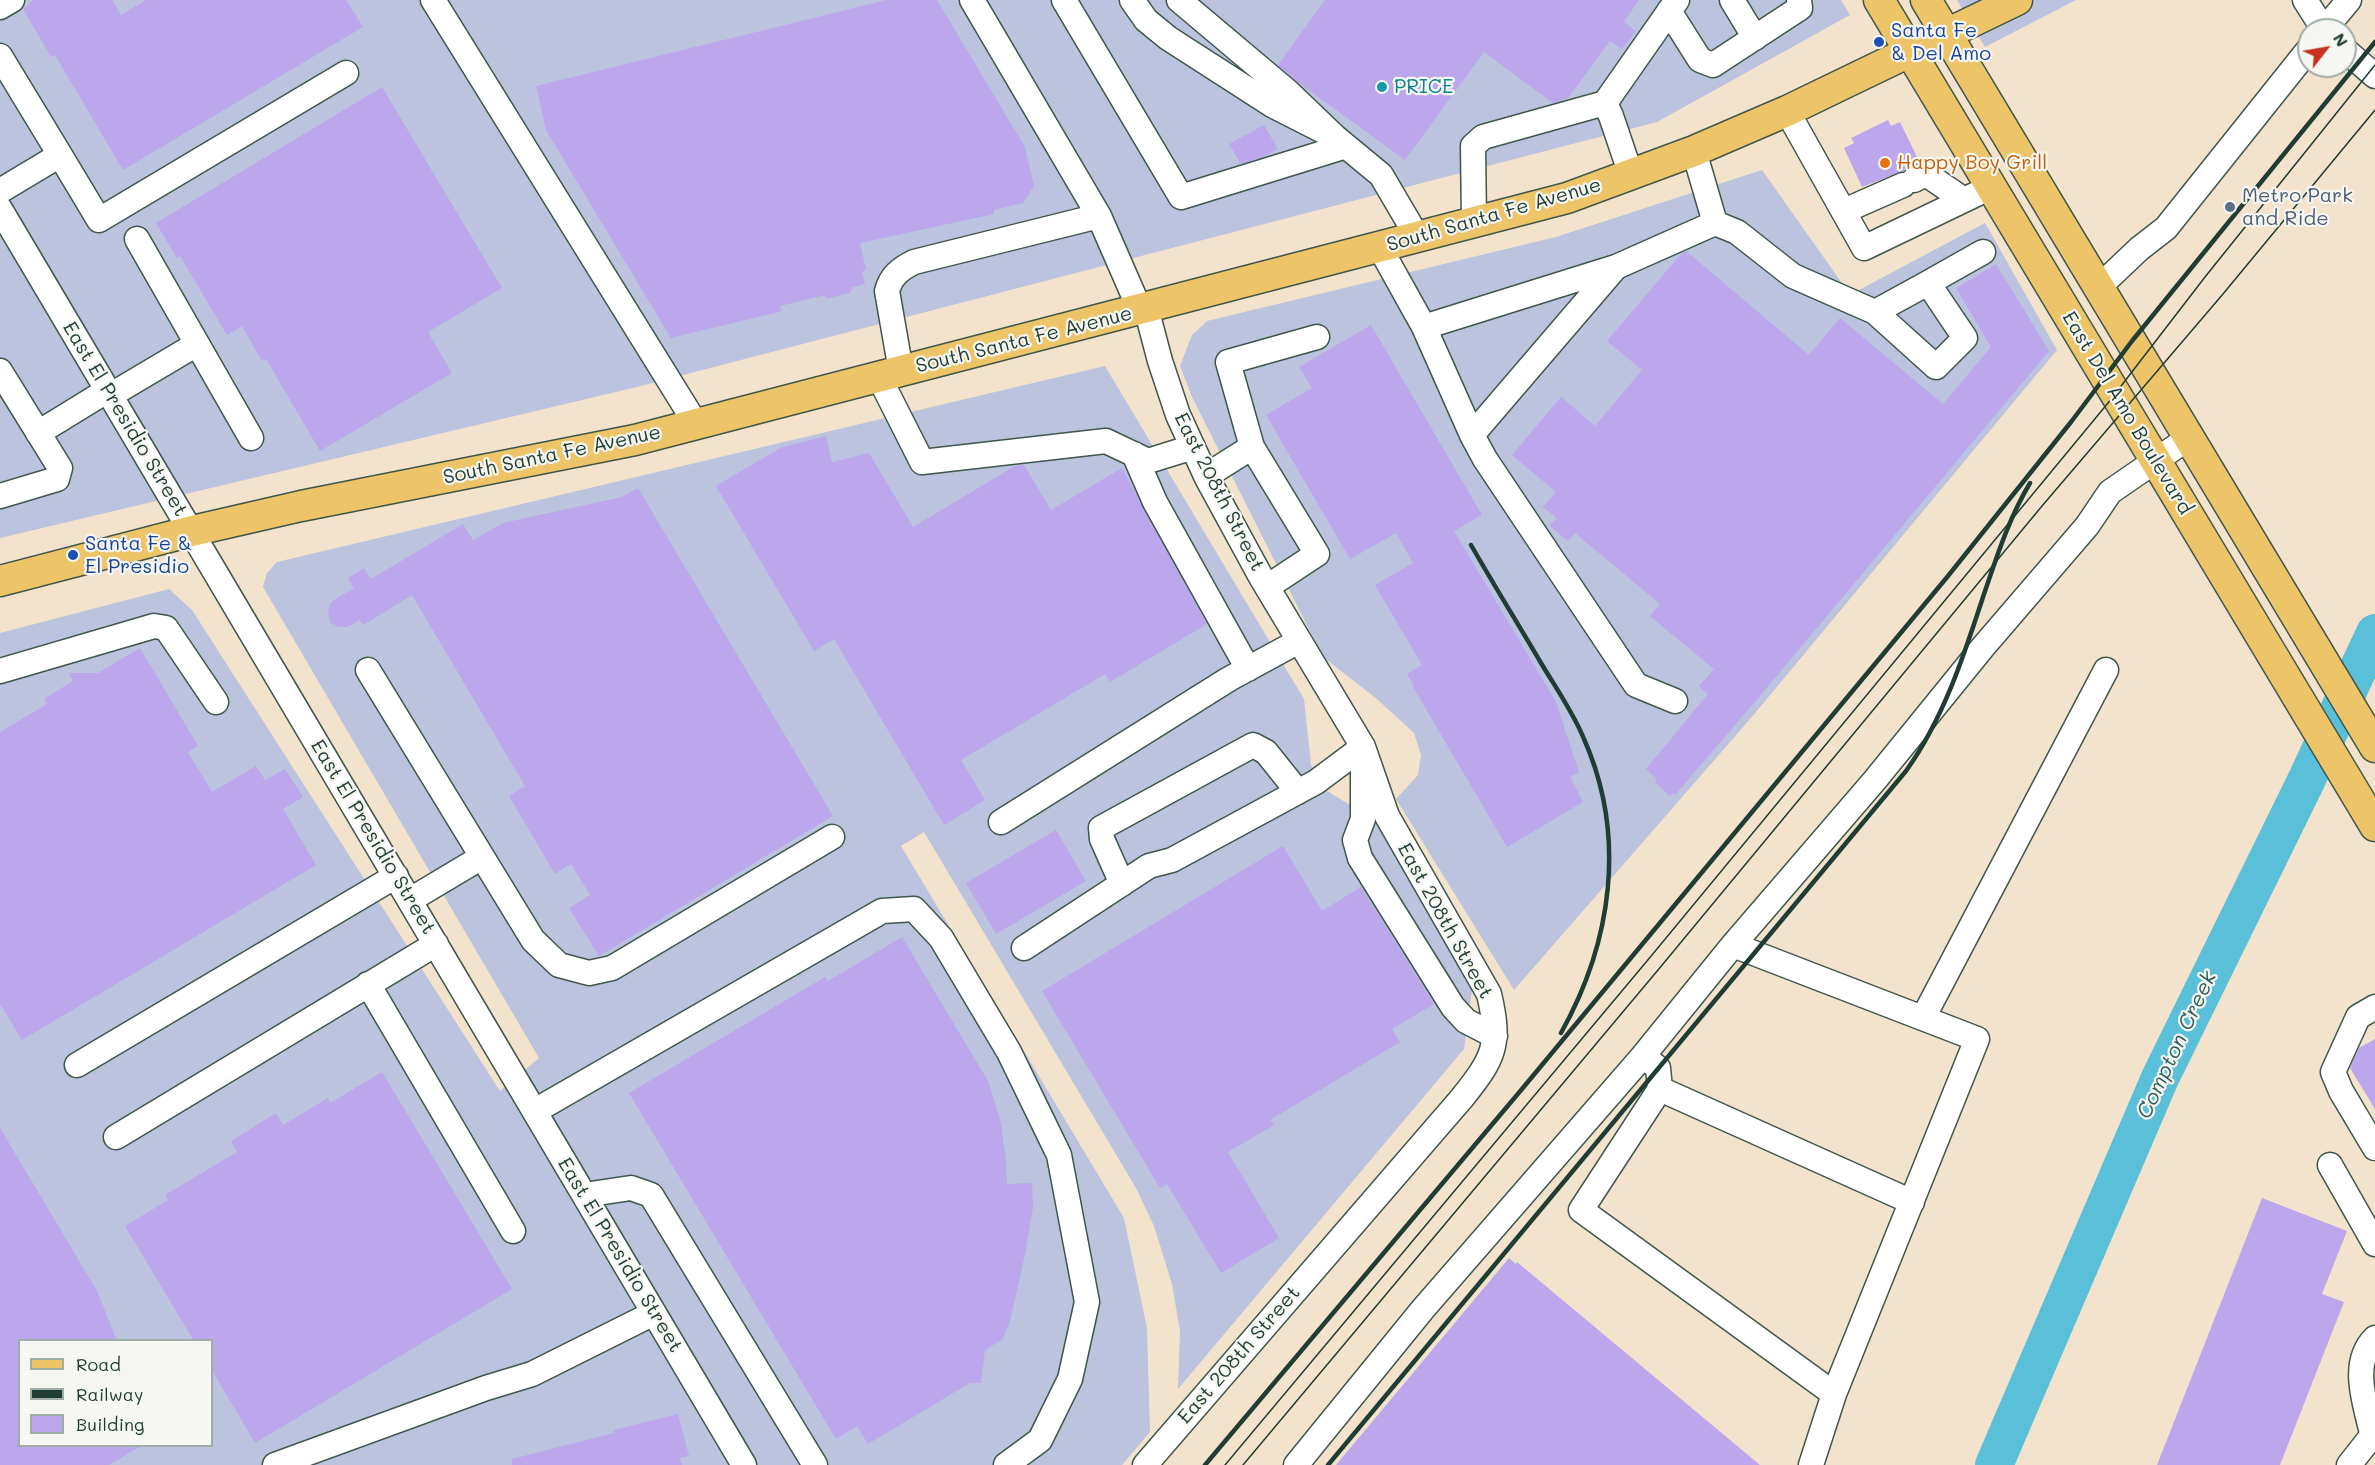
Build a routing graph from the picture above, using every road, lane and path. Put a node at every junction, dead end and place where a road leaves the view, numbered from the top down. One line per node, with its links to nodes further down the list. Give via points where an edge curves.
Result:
1 (12, 0): 15 (street)
2 (432, 0): 55 (street)
3 (972, 0): 37 (street, East 208th Street)
4 (1064, 0): 28 (street, via 1181,197)
5 (1132, 0): 28 (street, via 1146,20 1189,52 1272,105)
6 (1179, 0): 28 (street, via 1287,90)
7 (1732, 0): 19 (street)
8 (1799, 0): 19 (street, via 1800,8)
9 (1879, 0): 20 (main road, East Del Amo Boulevard)
10 (1926, 0): 18 (main road, East Del Amo Boulevard)
11 (2017, 0): 18 (main road, South Santa Fe Avenue)
12 (2305, 0): 16 (street)
13 (2349, 0): 17 (street)
14 (1673, 6): 19 (street, via 1700,60 1713,65); 26 (street)
15 (0, 7)
16 (2316, 18)
17 (2334, 18)
18 (1947, 35): 20 (main road, South Santa Fe Avenue); 46 (main road, East Del Amo Boulevard)
19 (1755, 38)
20 (1911, 53): 27 (main road, South Santa Fe Avenue); 32 (main road, East Del Amo Boulevard)
21 (0, 56): 30 (street)
22 (2357, 60): 25 (street)
23 (2297, 64): 46 (street, via 2166,228)
24 (346, 73): 30 (street, via 99,220)
25 (2375, 76)
26 (1605, 103): 31 (street); 38 (street, via 1483,137 1473,146)
27 (1787, 111): 29 (main road, South Santa Fe Avenue); 36 (street)
28 (1340, 141): 40 (street, via 1381,175)
29 (1694, 151): 31 (main road, South Santa Fe Avenue); 39 (street)
30 (60, 155): 33 (street)
31 (1631, 175): 38 (main road, South Santa Fe Avenue, via 1567,198)
32 (1991, 187): 34 (street); 63 (main road, East Del Amo Boulevard)
33 (0, 191)
34 (1964, 200): 36 (street, via 1926,174); 36 (street, via 1864,248)
35 (0, 209): 54 (street, East El Presidio Street)
36 (1844, 211)
37 (1099, 216): 47 (street, East 208th Street); 53 (street, via 914,262 897,273 886,291)
38 (1474, 223): 40 (main road, South Santa Fe Avenue)
39 (1715, 223): 44 (street); 48 (street, via 1737,232 1793,276)
40 (1418, 238): 42 (main road, South Santa Fe Avenue)
41 (138, 239): 51 (street)
42 (1380, 248): 47 (main road, South Santa Fe Avenue); 49 (street)
43 (1983, 252): 45 (street)
44 (1616, 267): 49 (street); 57 (street)
45 (1928, 283): 48 (street); 48 (street, via 1965,338 1936,367)
46 (2099, 287): 58 (main road, East Del Amo Boulevard)
47 (1143, 309): 53 (main road, South Santa Fe Avenue); 60 (street, East 208th Street, via 1178,415)
48 (1875, 312)
49 (1424, 327): 57 (street)
50 (1317, 337): 61 (street, via 1227,362)
51 (197, 344): 54 (street); 59 (street)
52 (0, 372): 56 (street)
53 (890, 374): 55 (main road, South Santa Fe Avenue); 62 (street, via 922,462 1106,441)
54 (110, 393): 56 (street); 66 (street, East El Presidio Street)
55 (696, 424): 66 (main road, South Santa Fe Avenue)
56 (39, 433): 65 (street, via 60,468 57,479)
57 (1472, 435): 74 (street, via 1636,686)
58 (2190, 437): 63 (street); 77 (main road, East Del Amo Boulevard)
59 (251, 438)
60 (1193, 447): 62 (street, via 1148,461); 64 (street, East 208th Street)
61 (1252, 447): 64 (street); 68 (street, via 1317,554)
62 (1134, 454): 70 (street, via 1155,502)
63 (2155, 460): 79 (main road, East Del Amo Boulevard); 87 (street, via 2110,492 2087,526)
64 (1206, 476): 68 (street, East 208th Street)
65 (0, 496)
66 (192, 531): 67 (main road, South Santa Fe Avenue); 83 (street, East El Presidio Street)
67 (0, 581)
68 (1267, 587): 69 (street, East 208th Street)
69 (1299, 641): 70 (street); 76 (street, East 208th Street)
70 (1248, 669): 80 (street)
71 (368, 670): 82 (street)
72 (2106, 670): 91 (street)
73 (0, 671): 75 (street, via 154,626 166,628)
74 (1675, 701)
75 (216, 702)
76 (1363, 747): 78 (street); 92 (street, East 208th Street, via 1387,816 1489,994); 92 (street, via 1363,819 1355,840 1360,858 1453,1007 1466,1021)
77 (2375, 747)
78 (1298, 792): 84 (street, via 1172,860 1149,866); 84 (street, via 1266,752 1253,745 1101,828)
79 (2372, 821)
80 (1001, 822)
81 (832, 837): 82 (street, via 612,968 589,973 559,965 533,940)
82 (482, 857): 85 (street)
83 (396, 876): 85 (street, East El Presidio Street); 94 (street)
84 (1122, 884): 88 (street)
85 (410, 900): 86 (street, East El Presidio Street)
86 (436, 944): 89 (street); 96 (street, East El Presidio Street)
87 (1733, 945): 91 (street); 93 (street)
88 (1024, 948)
89 (368, 984): 97 (street); 102 (street)
90 (2375, 1006): 98 (street, via 2358,1017 2333,1072)
91 (1923, 1018): 101 (street, via 1977,1039)
92 (1495, 1036): 112 (street, East 208th Street, via 1485,1069 1462,1098)
93 (1643, 1056): 95 (street, via 1658,1068); 113 (street, via 1424,1309)
94 (76, 1065)
95 (1660, 1089): 101 (street); 106 (street, via 1581,1210)
96 (535, 1111): 100 (street, East El Presidio Street); 111 (street, via 882,911 914,909 941,938 1010,1052 1059,1155 1087,1302 1070,1379 1040,1440)
97 (116, 1137)
98 (2375, 1148)
99 (2330, 1165): 103 (street)
100 (584, 1195): 104 (street, East El Presidio Street); 110 (street, via 631,1188 651,1195)
101 (1912, 1202): 106 (street)
102 (513, 1231)
103 (2375, 1244)
104 (654, 1313): 108 (street, via 532,1374); 109 (street, East El Presidio Street)
105 (2375, 1338): 107 (street, via 2366,1347 2360,1374)
106 (1834, 1394): 114 (street)
107 (2373, 1433): 115 (street)
108 (275, 1465)
109 (744, 1465)
110 (815, 1465)
111 (1006, 1465)
112 (1145, 1465)
113 (1296, 1465)
114 (1811, 1465)
115 (2349, 1465)

